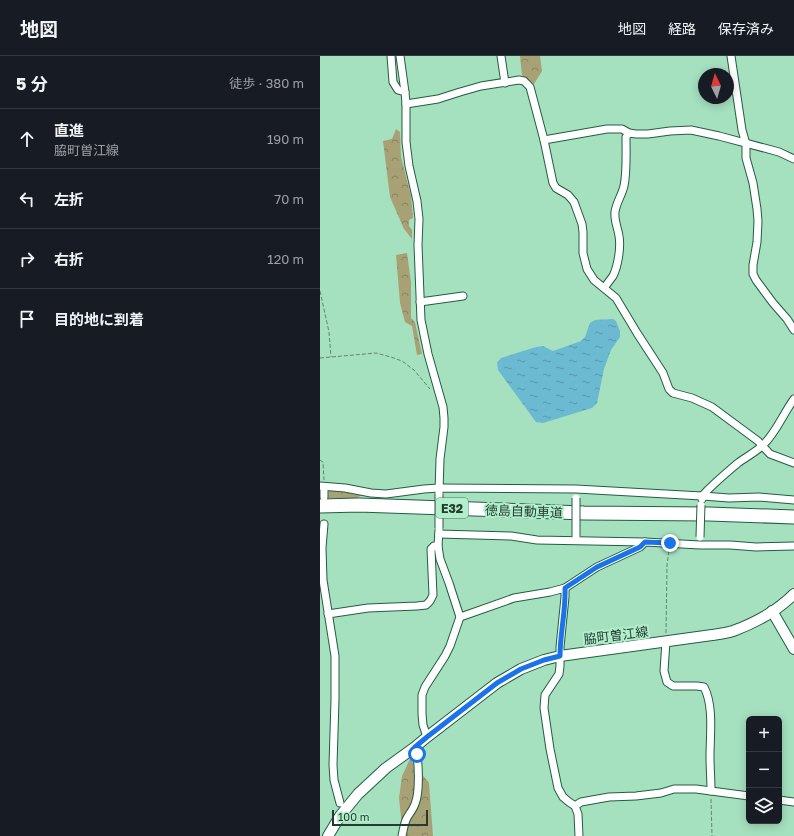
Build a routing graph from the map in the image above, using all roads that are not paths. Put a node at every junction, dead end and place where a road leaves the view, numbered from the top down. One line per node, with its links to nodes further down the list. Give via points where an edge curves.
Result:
1 (391, 56): 6 (street, via 393,82 398,90)
2 (400, 56): 6 (street)
3 (502, 56): 5 (street)
4 (731, 56): 10 (street)
5 (505, 83): 7 (street, via 481,86 438,99); 9 (street, via 519,80 530,86)
6 (404, 92): 7 (street)
7 (406, 104): 14 (street, via 406,142 418,201)
8 (629, 132): 9 (street, via 622,129 607,129); 10 (street, via 648,134 691,130); 12 (street, via 626,137 625,184 615,212 620,242 617,265)
9 (544, 140): 12 (street, via 553,183 574,202 583,232 583,253 587,269 594,280)
10 (746, 144): 11 (street, via 779,152); 15 (street, via 746,158 753,184 758,221 753,274)
11 (794, 159)
12 (604, 288): 17 (street, via 619,302 673,393 712,407)
13 (463, 296): 14 (street)
14 (420, 302): 21 (street, via 421,320 443,407)
15 (794, 330)
16 (794, 399): 17 (street)
17 (763, 446): 18 (street, via 770,454); 22 (street, via 738,463)
18 (794, 463)
19 (322, 486): 21 (street, via 386,494 424,489); 24 (street)
20 (576, 489): 21 (street); 22 (street); 30 (street, bridge)
21 (439, 491): 29 (street, bridge)
22 (702, 496): 23 (street); 32 (street, bridge)
23 (794, 500)
24 (322, 501): 25 (highway, 徳島自動車道 / E32, via 359,505)
25 (584, 513): 26 (highway, 徳島自動車道 / E32); 28 (highway, 徳島自動車道 / E32)
26 (794, 517)
27 (324, 524): 38 (street, via 323,580)
28 (794, 526)
29 (439, 531): 30 (street, via 537,540); 33 (street)
30 (576, 538): 31 (street)
31 (645, 542): 32 (street); 35 (street, via 640,547 597,567)
32 (700, 545): 34 (street)
33 (438, 546): 38 (street, via 431,549 433,594 426,605 368,608); 39 (street)
34 (794, 546)
35 (565, 588): 39 (street, via 514,598); 42 (street)
36 (794, 594): 37 (main road, 脇町曽江線)
37 (772, 611): 40 (main road, 脇町曽江線, via 733,631); 41 (main road)
38 (328, 614): 49 (street, via 335,656 334,780)
39 (460, 616): 43 (street, via 450,646 422,695 423,725)
40 (666, 641): 42 (main road, 脇町曽江線); 45 (street, via 664,671 667,682 673,686 704,688 707,694 711,721)
41 (794, 649)
42 (560, 656): 43 (main road, 脇町曽江線, via 521,669 497,683); 50 (street, via 559,674 545,695 544,708 558,788 563,797)
43 (427, 737): 44 (main road, 脇町曽江線)
44 (415, 747): 51 (main road, 脇町曽江線, via 386,768 358,794); 52 (street, via 419,772 417,800 406,820)
45 (711, 791): 46 (street); 50 (street, via 674,789 636,796 609,796 581,802)
46 (746, 796)
47 (782, 800): 48 (street)
48 (794, 802)
49 (340, 803)
50 (575, 806): 53 (street)
51 (328, 836)
52 (402, 836)
53 (579, 836)

